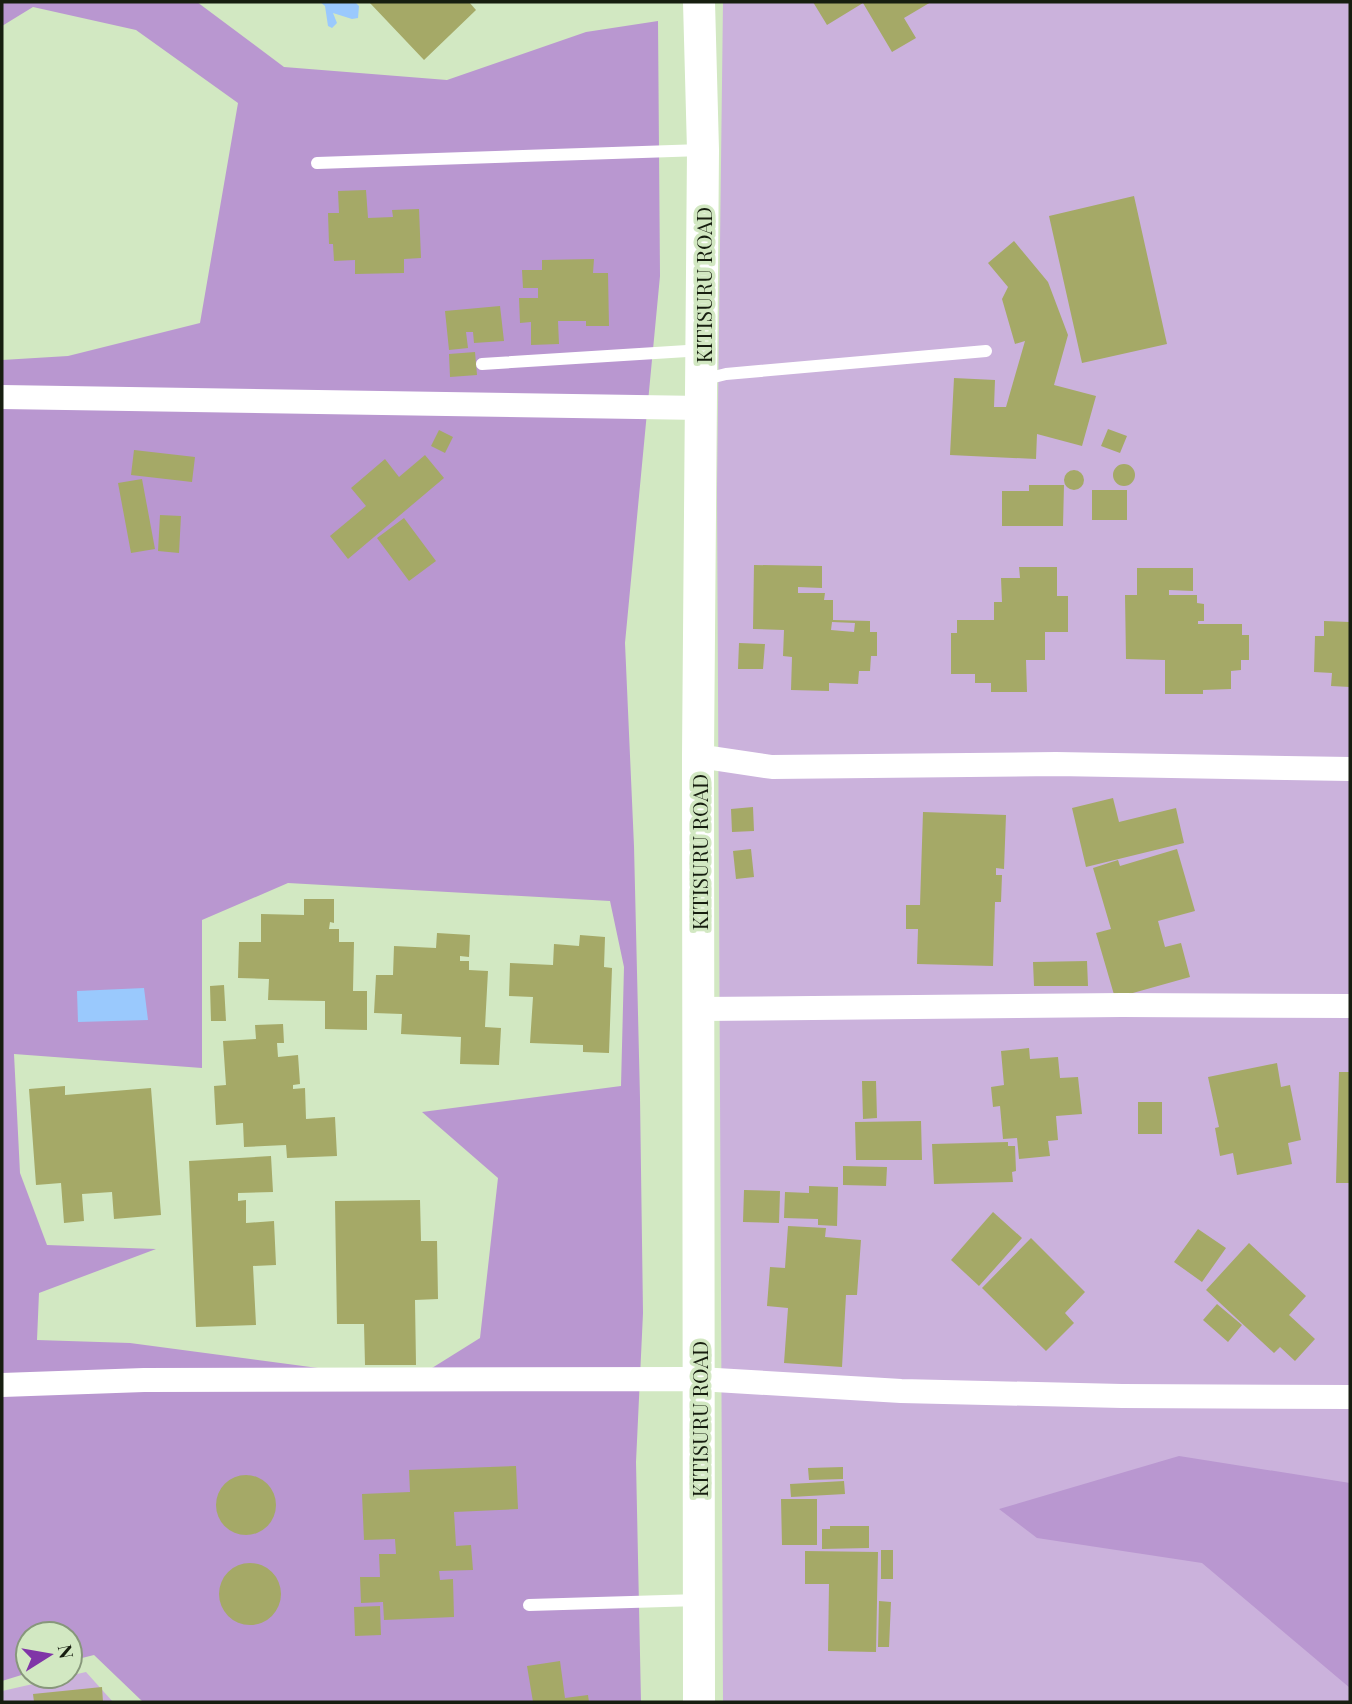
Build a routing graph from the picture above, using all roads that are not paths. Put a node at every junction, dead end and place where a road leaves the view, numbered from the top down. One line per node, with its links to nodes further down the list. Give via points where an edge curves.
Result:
1 (699, 2): 2 (street, KITISURU ROAD)
2 (703, 150): 3 (lane); 6 (street, KITISURU ROAD)
3 (317, 163)
4 (986, 351): 6 (lane)
5 (482, 363): 6 (lane)
6 (702, 379): 7 (street); 8 (street, KITISURU ROAD)
7 (2, 397)
8 (698, 756): 9 (street, via 772,767 1056,764); 11 (street, KITISURU ROAD)
9 (1350, 769)
10 (1350, 1006): 11 (street)
11 (700, 1009): 12 (street, KITISURU ROAD)
12 (699, 1379): 13 (street, via 144,1380); 14 (street, via 901,1391); 15 (street, KITISURU ROAD)
13 (2, 1385)
14 (1350, 1396)
15 (699, 1600): 16 (lane); 17 (street, KITISURU ROAD)
16 (529, 1605)
17 (699, 1702)

